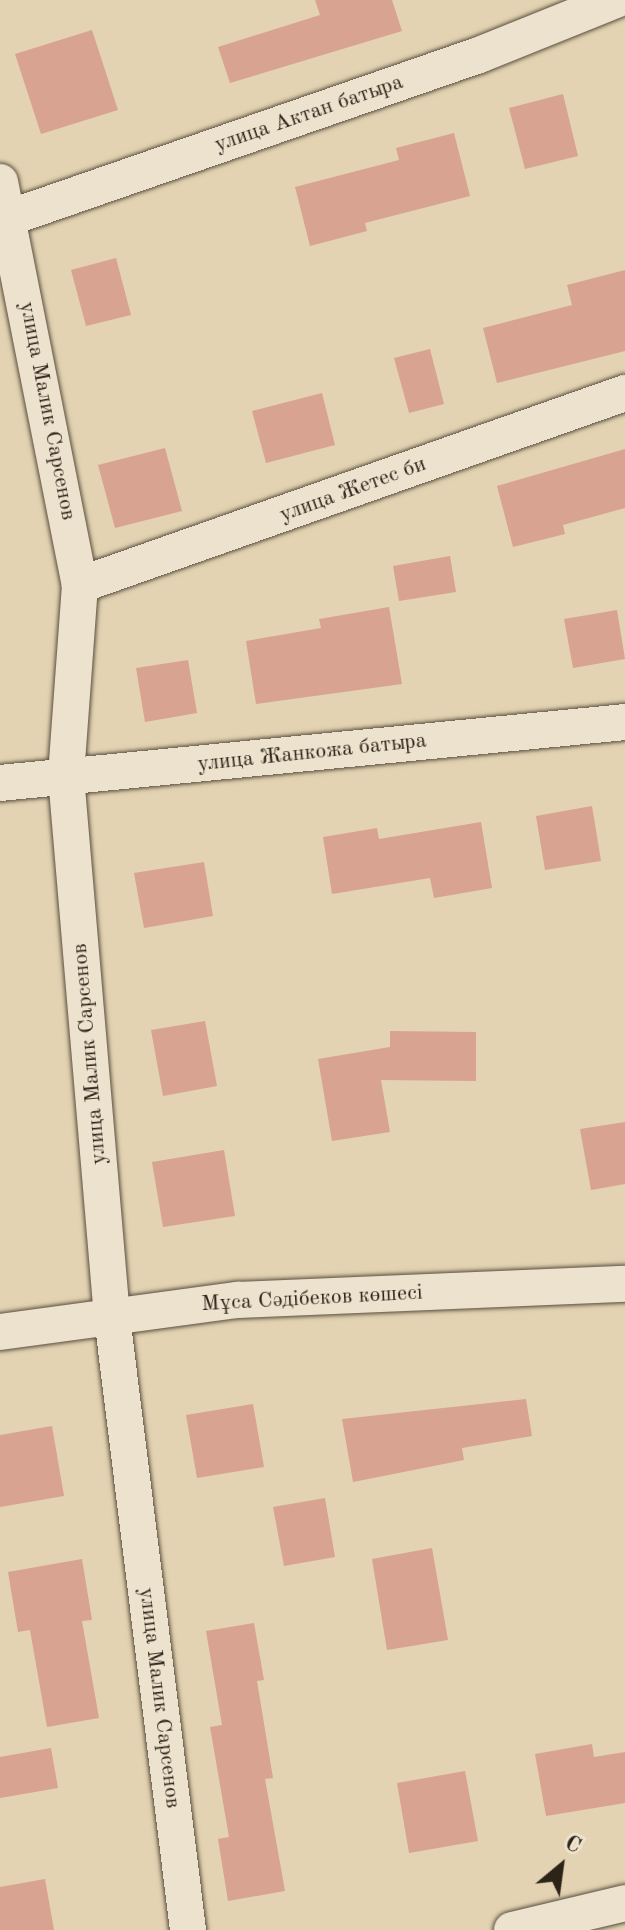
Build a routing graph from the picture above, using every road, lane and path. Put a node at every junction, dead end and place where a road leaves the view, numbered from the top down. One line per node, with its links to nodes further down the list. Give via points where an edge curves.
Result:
1 (616, 0): 3 (street, улица Актан батыра, via 479,55)
2 (0, 182): 3 (street, улица Малик Сарсенов)
3 (5, 220): 5 (street, улица Малик Сарсенов)
4 (625, 393): 5 (street, улица Жетес би)
5 (80, 585): 7 (street, улица Малик Сарсенов)
6 (625, 722): 7 (street, улица Жанкожа батыра)
7 (66, 776): 8 (street, улица Жанкожа батыра); 10 (street, улица Малик Сарсенов)
8 (0, 783)
9 (625, 1284): 10 (street, Мұса Сәдібеков көшесі, via 238,1300)
10 (112, 1317): 11 (street, Мұса Сәдібеков көшесі); 13 (street, улица Малик Сарсенов)
11 (0, 1332)
12 (625, 1903): 14 (street)
13 (188, 1930)
14 (512, 1930)

